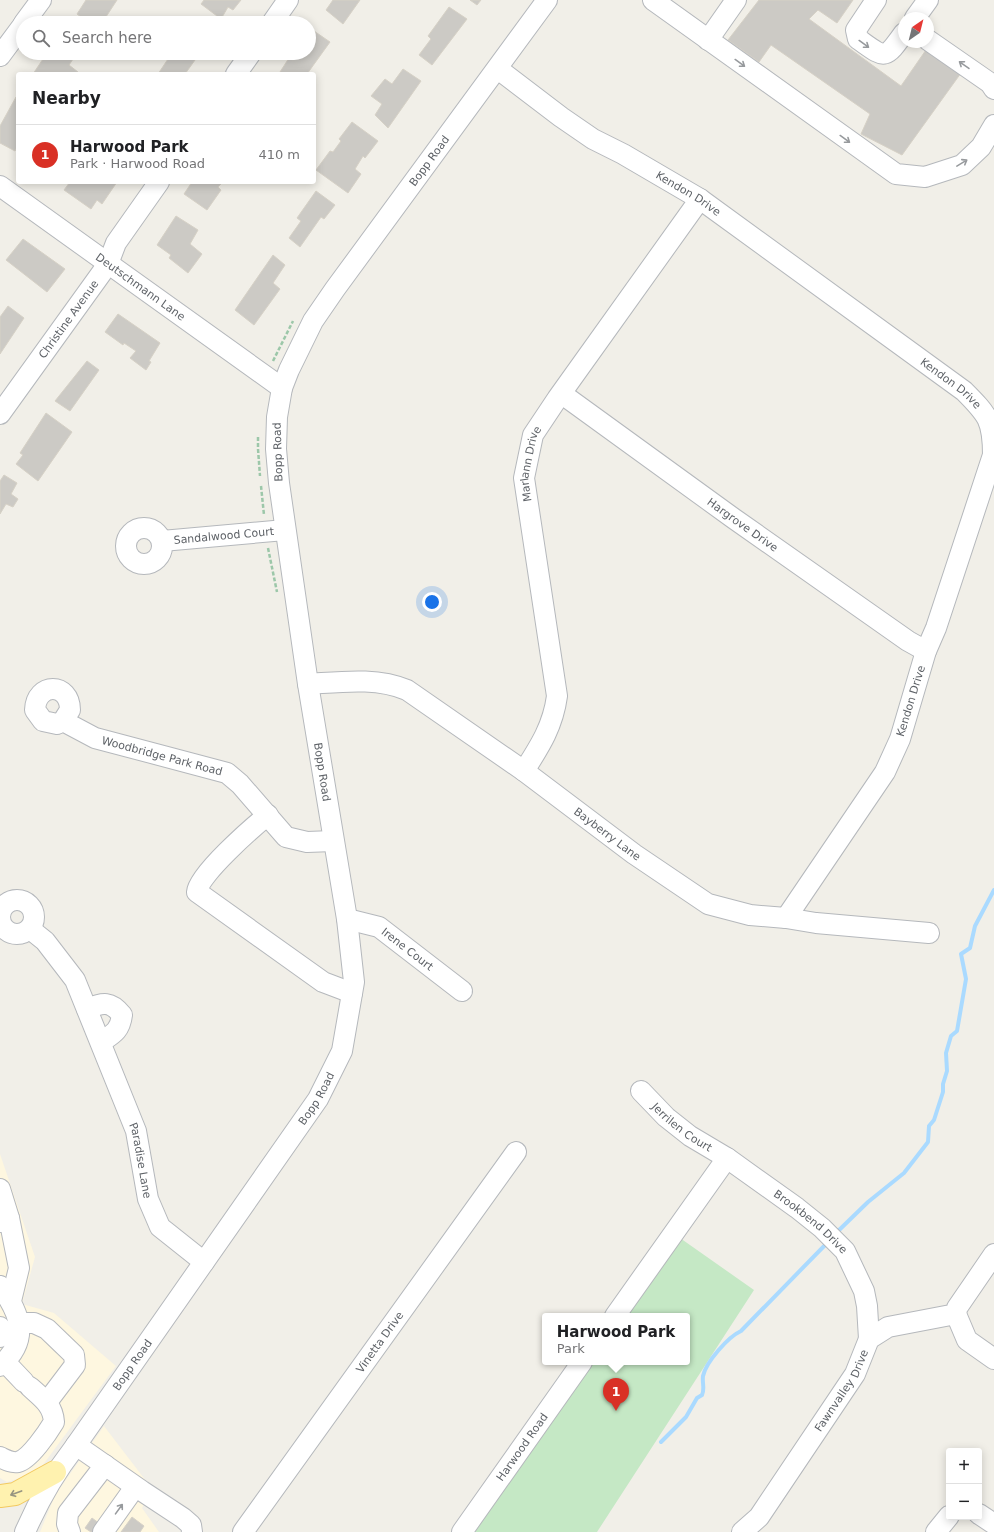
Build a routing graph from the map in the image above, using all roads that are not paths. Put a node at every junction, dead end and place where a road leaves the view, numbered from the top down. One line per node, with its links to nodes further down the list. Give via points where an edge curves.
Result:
1 (41, 0): 9 (street)
2 (288, 0): 10 (street)
3 (547, 0): 17 (street, Bopp Road)
4 (652, 0): 12 (street)
5 (736, 0): 12 (street)
6 (876, 0): 13 (street, one-way to 13, via 856,30 858,40 879,54 892,51)
7 (928, 0): 8 (street)
8 (919, 12)
9 (30, 16)
10 (277, 16)
11 (16, 35): 15 (street)
12 (708, 40): 20 (street, one-way to 20, via 896,174 924,177 962,165 981,147)
13 (898, 42)
14 (934, 44): 19 (street, one-way to 14, via 990,83)
15 (0, 56)
16 (246, 60): 18 (street)
17 (498, 69): 23 (street, Kendon Drive, via 561,118 593,139 624,154); 25 (street, Bopp Road, via 335,289)
18 (237, 72)
19 (994, 89)
20 (994, 125)
21 (158, 184): 24 (street, Christine Avenue, via 116,243)
22 (0, 186): 24 (street, Deutschmann Lane)
23 (700, 199): 26 (street, Marlann Drive); 30 (street, Kendon Drive, via 964,391 983,409 993,432 993,455 936,628)
24 (108, 264): 25 (street, Deutschmann Lane); 27 (street, Christine Avenue)
25 (275, 384): 28 (street, Bopp Road, via 276,449)
26 (562, 394): 30 (street, Hargrove Drive, via 739,523); 33 (street, Marlann Drive, via 533,435 524,478 557,696 556,709 548,734)
27 (0, 414)
28 (285, 530): 29 (street, Sandalwood Court); 31 (street, Bopp Road)
29 (162, 541)
30 (926, 651): 36 (street, Kendon Drive, via 900,740 884,772)
31 (308, 684): 33 (street, Bayberry Lane, via 369,682 402,688); 35 (street, Bopp Road)
32 (63, 721): 34 (street, Woodbridge Park Road, via 96,738 226,773 240,784)
33 (524, 771): 36 (street, Bayberry Lane, via 634,854 708,904 750,915)
34 (268, 815): 35 (street, Woodbridge Park Road, via 286,837 307,842); 41 (street, via 246,832 211,870 198,886 197,892 323,982)
35 (333, 841): 37 (street, Bopp Road)
36 (786, 918): 39 (street, Bayberry Lane)
37 (347, 919): 40 (street, Irene Court, via 378,927); 41 (street, Bopp Road, via 354,982)
38 (30, 929): 42 (street, Paradise Lane, via 45,941 75,980)
39 (930, 933)
40 (462, 991)
41 (352, 993): 50 (street, Bopp Road, via 342,1051 318,1099)
42 (87, 1009): 43 (street, Paradise Lane); 43 (street, via 108,1004 116,1006 122,1015 121,1025 115,1033)
43 (101, 1042): 50 (street, Paradise Lane, via 136,1131 148,1200 160,1227)
44 (641, 1091): 46 (street, Jerrilen Court, via 666,1117 690,1136)
45 (516, 1152): 79 (street, Vinetta Drive)
46 (727, 1158): 52 (street, Brookbend Drive, via 822,1228 841,1247 864,1291); 53 (street)
47 (0, 1189): 48 (street)
48 (5, 1220): 51 (street, via 19,1268)
49 (994, 1254): 54 (street, via 956,1308)
50 (204, 1262): 66 (street, Bopp Road)
51 (6, 1294): 56 (street)
52 (867, 1306): 57 (street); 60 (street, Brookbend Drive)
53 (617, 1313)
54 (956, 1314): 55 (street, Fawnvalley Drive); 61 (street)
55 (926, 1321): 57 (street, Fawnvalley Drive); 61 (street, via 955,1332)
56 (21, 1323): 63 (street, via 17,1343); 65 (street, via 34,1323 47,1329 74,1355 75,1365)
57 (896, 1325): 60 (street, Fawnvalley Drive)
58 (0, 1327): 59 (street)
59 (0, 1337)
60 (869, 1339): 81 (street, Fawnvalley Drive, via 855,1374 758,1518)
61 (967, 1340): 62 (street)
62 (994, 1359)
63 (2, 1364): 65 (street)
64 (580, 1365): 80 (street, Harwood Road)
65 (47, 1402): 67 (street, via 54,1412 54,1422 27,1457 19,1462 9,1462)
66 (76, 1445): 68 (street); 69 (street, Bopp Road)
67 (0, 1457)
68 (105, 1465): 70 (street); 76 (street, via 68,1513 67,1524)
69 (55, 1472): 71 (main road, one-way to 71, via 15,1494); 75 (street, Bopp Road)
70 (135, 1487): 77 (street, one-way to 70); 78 (street, via 183,1518 190,1525)
71 (0, 1496)
72 (982, 1516): 74 (street)
73 (946, 1520): 82 (street)
74 (994, 1524)
75 (25, 1532)
76 (70, 1532)
77 (103, 1532)
78 (192, 1532)
79 (243, 1532)
80 (462, 1532)
81 (742, 1532)
82 (936, 1532)

